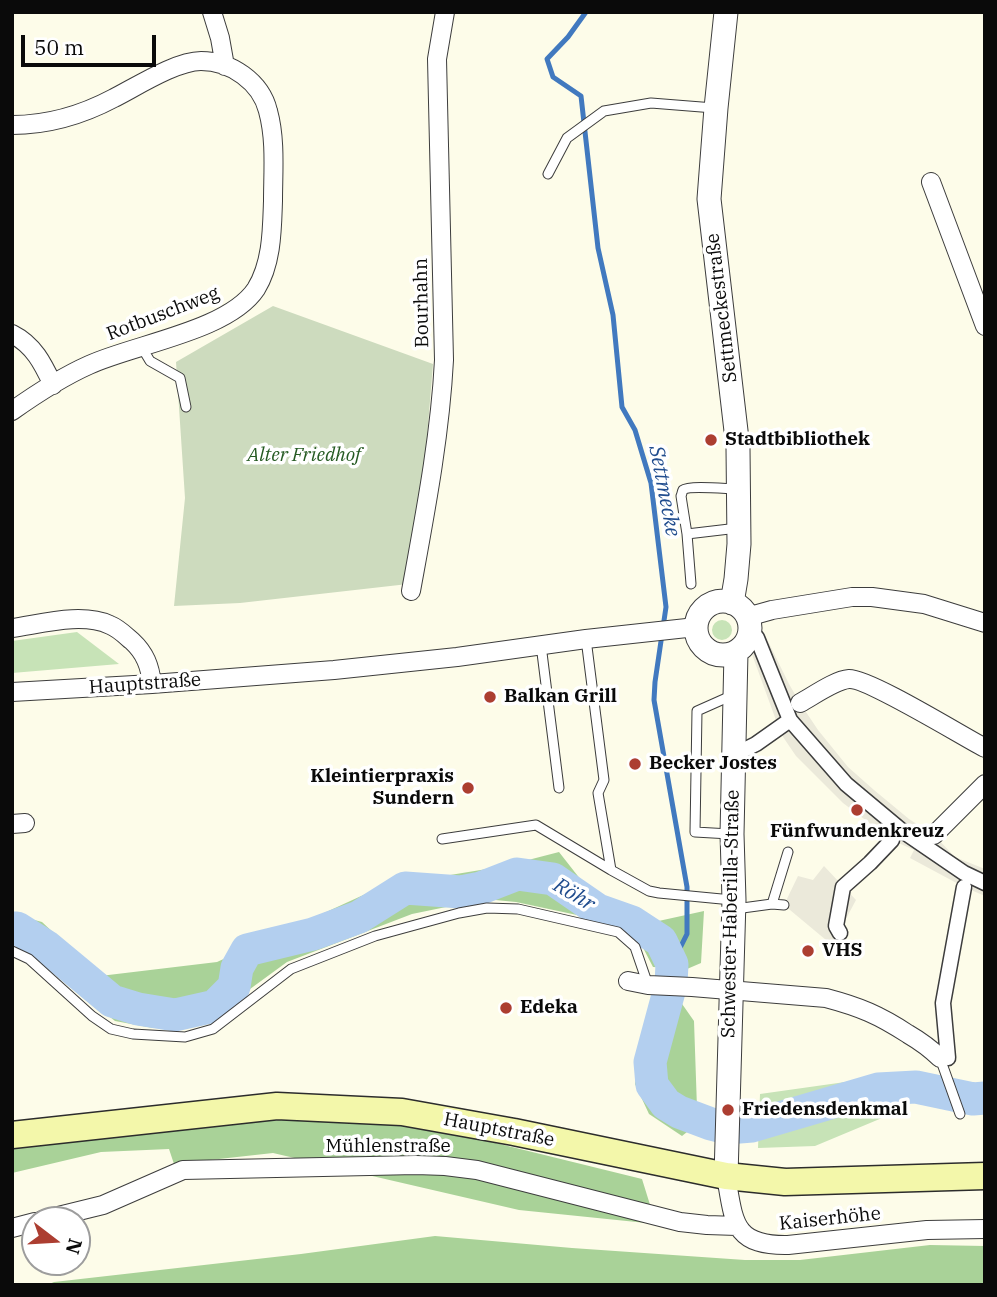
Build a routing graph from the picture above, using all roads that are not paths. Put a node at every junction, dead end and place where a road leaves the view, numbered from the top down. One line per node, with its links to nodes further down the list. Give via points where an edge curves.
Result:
1 (212, 12): 4 (street)
2 (445, 12): 19 (street, Bourhahn, via 437,59 442,395)
3 (726, 12): 5 (street, Settmeckestraße)
4 (225, 66): 6 (street, Rotbuschweg, via 202,61 185,64 75,116); 11 (street, Rotbuschweg, via 254,85 270,118 273,218 268,256 257,287 235,310)
5 (716, 108): 7 (lane, via 651,103 604,111 567,138); 15 (street, Settmeckestraße, via 709,199)
6 (12, 125)
7 (548, 174)
8 (931, 182): 9 (street)
9 (985, 326)
10 (12, 334): 12 (street, via 34,351)
11 (141, 346): 12 (street, Rotbuschweg, via 90,364); 13 (lane, via 150,361 180,378)
12 (53, 385): 14 (street, Rotbuschweg)
13 (186, 407)
14 (12, 411)
15 (739, 489): 16 (street, Settmeckestraße); 17 (lane, via 682,491)
16 (740, 527): 17 (lane); 20 (street, Settmeckestraße)
17 (687, 534): 18 (lane)
18 (691, 583)
19 (411, 591)
20 (743, 616): 21 (street, via 872,597 924,604); 23 (street, via 726,601 717,602); 26 (street, via 748,638); 31 (street, via 757,638)
21 (985, 623)
22 (12, 628): 27 (street, via 78,620 109,624 142,650)
23 (689, 628): 24 (street, Hauptstraße); 26 (street, via 710,652)
24 (586, 639): 25 (street, Hauptstraße); 41 (lane, via 604,780 598,793)
25 (541, 645): 27 (street, Hauptstraße, via 334,670); 35 (lane)
26 (736, 652): 29 (street, Schwester-Haberilla-Straße)
27 (152, 684): 28 (street, Hauptstraße)
28 (12, 692)
29 (736, 693): 33 (street, Schwester-Haberilla-Straße); 36 (lane, via 697,712 695,832)
30 (800, 704): 32 (street, via 845,680 858,680)
31 (790, 720): 33 (street); 39 (street, via 869,805)
32 (985, 748)
33 (734, 755): 36 (street, Schwester-Haberilla-Straße)
34 (985, 784): 39 (street)
35 (559, 788)
36 (732, 834): 44 (street, Schwester-Haberilla-Straße)
37 (442, 839): 41 (lane, via 536,825)
38 (892, 840): 47 (street, via 843,887 836,926)
39 (930, 841): 42 (street, via 964,873)
40 (788, 852): 45 (lane)
41 (611, 870): 44 (lane, via 649,891)
42 (985, 883)
43 (964, 887): 52 (street, via 943,1003)
44 (734, 904): 45 (lane); 51 (street, Schwester-Haberilla-Straße)
45 (772, 904): 46 (lane)
46 (783, 905)
47 (840, 933)
48 (12, 951): 50 (lane, via 29,959 111,1028 185,1037 213,1029 291,969 375,936 487,908 518,909 618,932 635,947)
49 (628, 981): 50 (street)
50 (649, 985): 51 (street)
51 (730, 990): 52 (street, via 847,1003 883,1018); 55 (street, Schwester-Haberilla-Straße)
52 (944, 1058): 53 (lane)
53 (960, 1114)
54 (12, 1135): 55 (main road, Hauptstraße, via 277,1106 402,1112)
55 (726, 1176): 56 (main road, Hauptstraße, via 785,1182); 58 (street)
56 (985, 1176)
57 (91, 1208): 58 (street, Mühlenstraße, via 183,1170 416,1165 477,1170 680,1222)
58 (737, 1226): 59 (street, Kaiserhöhe, via 751,1240 773,1246 927,1230)
59 (985, 1229)

